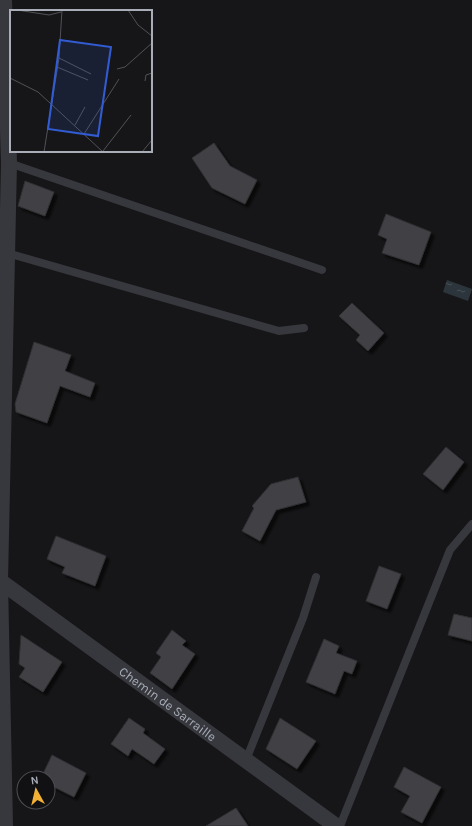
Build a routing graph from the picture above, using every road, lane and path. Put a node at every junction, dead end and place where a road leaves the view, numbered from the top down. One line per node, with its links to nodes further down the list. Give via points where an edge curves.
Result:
1 (4, 0): 2 (street)
2 (9, 163): 3 (street); 4 (lane)
3 (7, 253): 5 (lane, via 279,331); 8 (street)
4 (322, 270)
5 (304, 328)
6 (472, 524): 12 (lane, via 450,550)
7 (316, 577): 9 (lane, via 303,618)
8 (0, 581): 9 (street, Chemin de Sarraille); 10 (street)
9 (246, 760): 11 (street, Chemin de Sarraille)
10 (5, 826)
11 (336, 826)
12 (340, 826)

